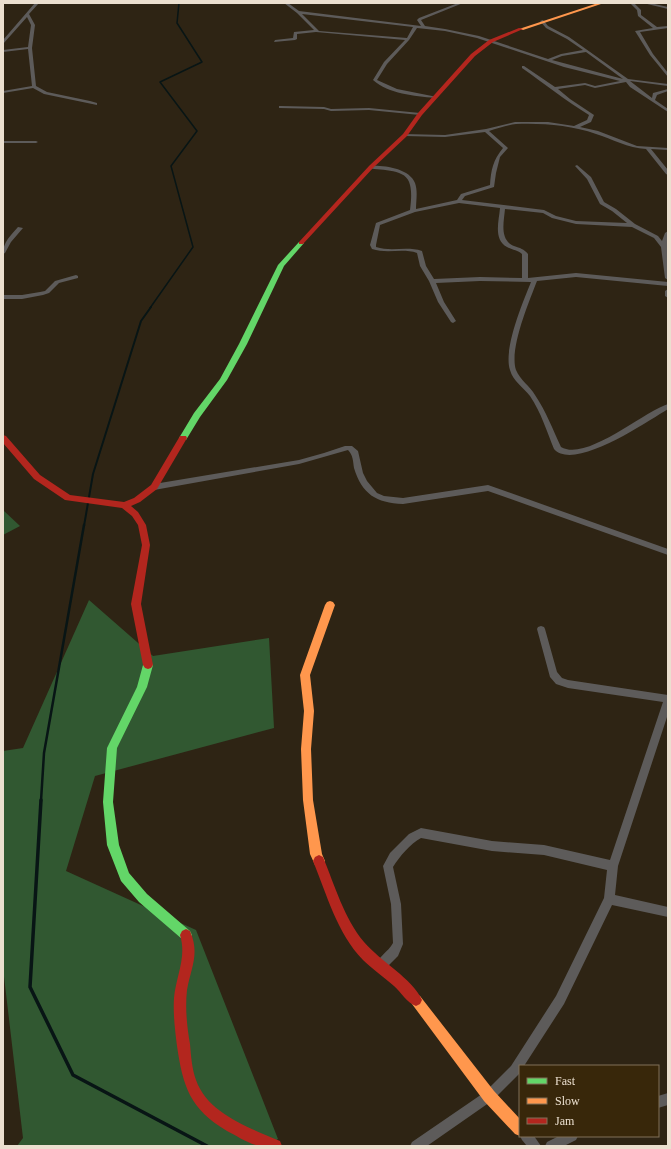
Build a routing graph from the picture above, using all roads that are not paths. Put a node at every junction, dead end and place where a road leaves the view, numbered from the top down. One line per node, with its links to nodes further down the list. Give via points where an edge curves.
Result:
1 (37, 3): 9 (street)
2 (286, 3): 8 (street)
3 (461, 3): 13 (street, via 420,19)
4 (602, 3): 10 (street)
5 (632, 3): 14 (street, via 639,10 639,15)
6 (645, 3): 7 (street)
7 (668, 8)
8 (298, 12): 11 (street); 15 (street)
9 (28, 15): 19 (street); 20 (street, via 33,25)
10 (542, 21): 18 (street); 22 (street, via 547,27)
11 (415, 27): 13 (street); 16 (street)
12 (668, 27): 14 (street)
13 (424, 28): 18 (street, via 445,30)
14 (657, 29): 25 (street, via 637,32)
15 (317, 31): 16 (street); 17 (street, via 295,33 293,40)
16 (408, 39): 32 (street, via 386,63 375,80 411,94)
17 (275, 41)
18 (491, 41): 23 (street); 32 (street, via 473,55)
19 (3, 43)
20 (30, 48): 21 (street); 28 (street)
21 (3, 51)
22 (587, 51): 23 (street, via 561,55); 26 (street)
23 (549, 60): 26 (street)
24 (524, 67): 29 (street)
25 (668, 76)
26 (627, 81): 27 (street); 29 (street, via 595,87 585,84); 33 (street)
27 (668, 85)
28 (34, 87): 31 (street); 34 (street, via 43,92 83,99)
29 (554, 88): 38 (street, via 592,115 589,121)
30 (668, 90): 33 (street, via 655,94)
31 (3, 92)
32 (435, 97): 37 (street)
33 (653, 100): 36 (street)
34 (95, 104)
35 (281, 107): 37 (street, via 369,109)
36 (668, 111)
37 (420, 114): 40 (street)
38 (575, 127): 39 (street, via 525,122); 43 (street)
39 (486, 130): 40 (street, via 445,136); 48 (street, via 506,148 498,157 492,186 463,195)
40 (405, 135): 46 (street)
41 (3, 142): 42 (street)
42 (36, 142)
43 (648, 149): 44 (street); 47 (street)
44 (668, 149)
45 (577, 166): 51 (street, via 589,178 599,200)
46 (371, 167): 50 (street, via 396,170 409,178 412,182); 69 (street, via 282,265 223,380 198,415)
47 (668, 173)
48 (459, 201): 49 (street); 50 (street)
49 (503, 207): 51 (street, via 544,212 553,218 574,223); 59 (street, via 501,234 508,245 525,254)
50 (413, 211): 61 (street, via 378,224 373,245 377,250 412,249 420,252 423,266)
51 (633, 225): 55 (street, via 656,237)
52 (20, 228): 54 (street)
53 (668, 233): 55 (street)
54 (6, 240): 56 (street)
55 (664, 248): 58 (street)
56 (3, 252)
57 (76, 277): 65 (street, via 57,282 41,294)
58 (668, 278)
59 (525, 280): 60 (street); 61 (street)
60 (535, 280): 62 (street, via 576,275); 67 (street, via 520,318 512,367 518,380 532,396 558,449 564,453 580,451 611,438)
61 (432, 281): 66 (street)
62 (668, 284)
63 (668, 291): 64 (street)
64 (668, 296)
65 (3, 297)
66 (453, 321)
67 (668, 406)
68 (3, 438): 70 (street, via 37,477 68,498)
69 (154, 488): 70 (street, via 137,500); 71 (street, via 300,462 350,448 355,453 361,479 377,498 403,502 488,488)
70 (124, 504): 83 (street, via 142,525 146,545 136,604 148,664 142,687 112,748 108,802 113,845 125,877 143,898 186,935 190,942 190,954 181,992 183,1040 192,1084 215,1115 237,1129)
71 (668, 552)
72 (330, 605): 78 (street, via 305,675 309,711 306,749 308,800 313,843 350,934 357,945)
73 (541, 629): 74 (street, via 553,674 559,681)
74 (668, 699): 75 (street)
75 (613, 866): 76 (street); 78 (street, via 544,850 492,846 416,834 394,856 388,866 396,904 398,944)
76 (609, 899): 77 (street); 79 (street, via 560,1000 515,1070)
77 (668, 912)
78 (380, 966): 79 (street, via 410,992)
79 (489, 1096): 80 (street); 84 (street)
80 (519, 1128)
81 (527, 1137): 85 (street)
82 (570, 1137): 86 (street)
83 (275, 1146)
84 (416, 1146)
85 (536, 1146)
86 (551, 1146)

